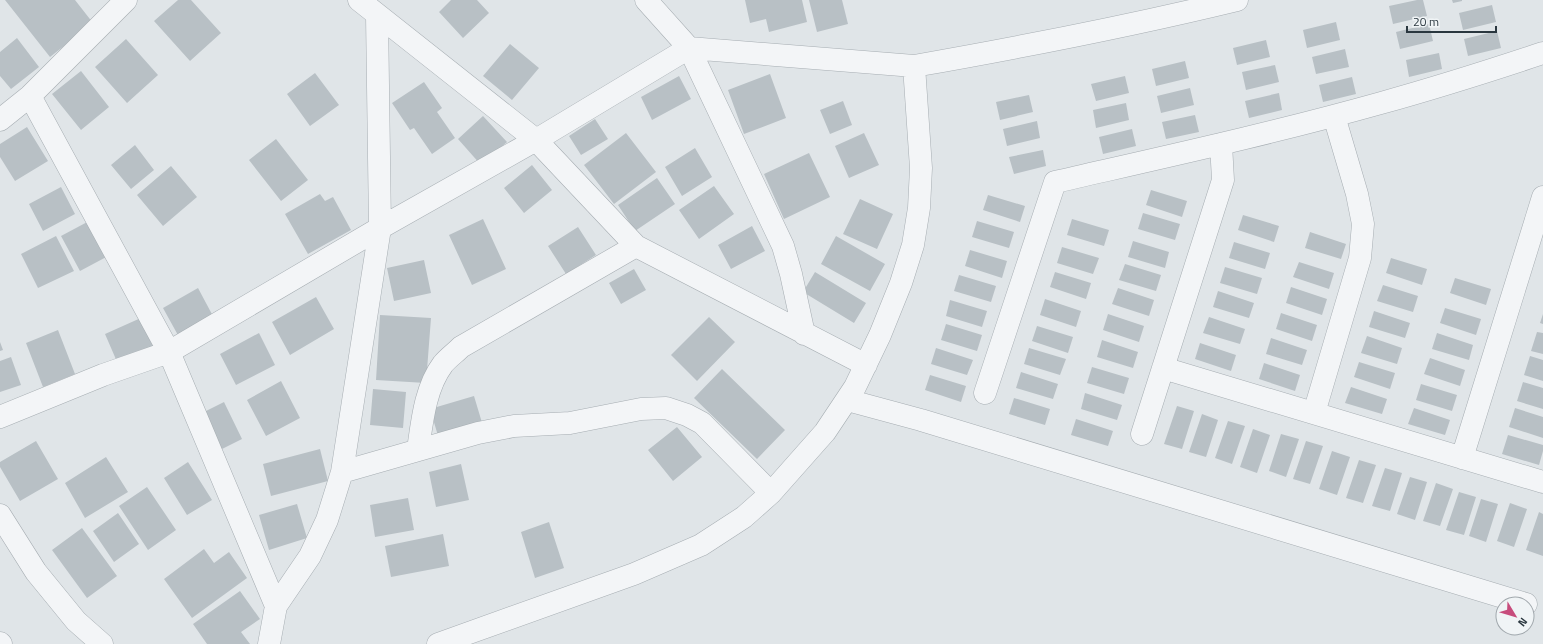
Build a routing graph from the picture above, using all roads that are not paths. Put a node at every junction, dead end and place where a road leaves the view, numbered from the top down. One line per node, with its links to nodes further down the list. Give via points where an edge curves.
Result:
1 (126, 0): 9 (street)
2 (359, 0): 5 (street)
3 (646, 0): 6 (street)
4 (1237, 0): 8 (street, via 1063,38)
5 (377, 15): 12 (street); 15 (street)
6 (689, 48): 8 (street); 12 (street); 17 (street, via 783,246 792,274)
7 (1543, 53): 10 (street)
8 (914, 66): 19 (street, via 920,168 918,208 912,245 901,283)
9 (30, 96): 11 (street); 18 (street)
10 (1334, 116): 13 (street); 23 (street, via 1357,194 1363,224 1362,241 1360,258)
11 (0, 120)
12 (536, 140): 15 (street); 16 (street)
13 (1221, 144): 20 (street, via 1223,180); 21 (street, via 1055,182)
14 (1543, 196): 27 (street)
15 (380, 228): 18 (street); 28 (street)
16 (636, 246): 17 (street); 26 (street, via 461,347 443,364 431,385)
17 (804, 334): 19 (street)
18 (169, 352): 24 (street); 33 (street)
19 (866, 366): 22 (street)
20 (1163, 368): 23 (street); 25 (street)
21 (986, 393)
22 (847, 400): 30 (street, via 825,432); 32 (street, via 929,422)
23 (1314, 413): 27 (street)
24 (0, 416)
25 (1142, 434)
26 (418, 450): 28 (street); 30 (street, via 478,432 514,426 570,422 642,409 666,408 702,423)
27 (1462, 458): 29 (street)
28 (342, 472): 33 (street, via 327,520 313,549)
29 (1543, 482)
30 (771, 493): 36 (street, via 744,516 694,548 634,574)
31 (0, 516): 34 (street, via 36,572 76,621)
32 (1500, 596)
33 (276, 606): 35 (street)
34 (102, 644)
35 (269, 644)
36 (438, 644)

